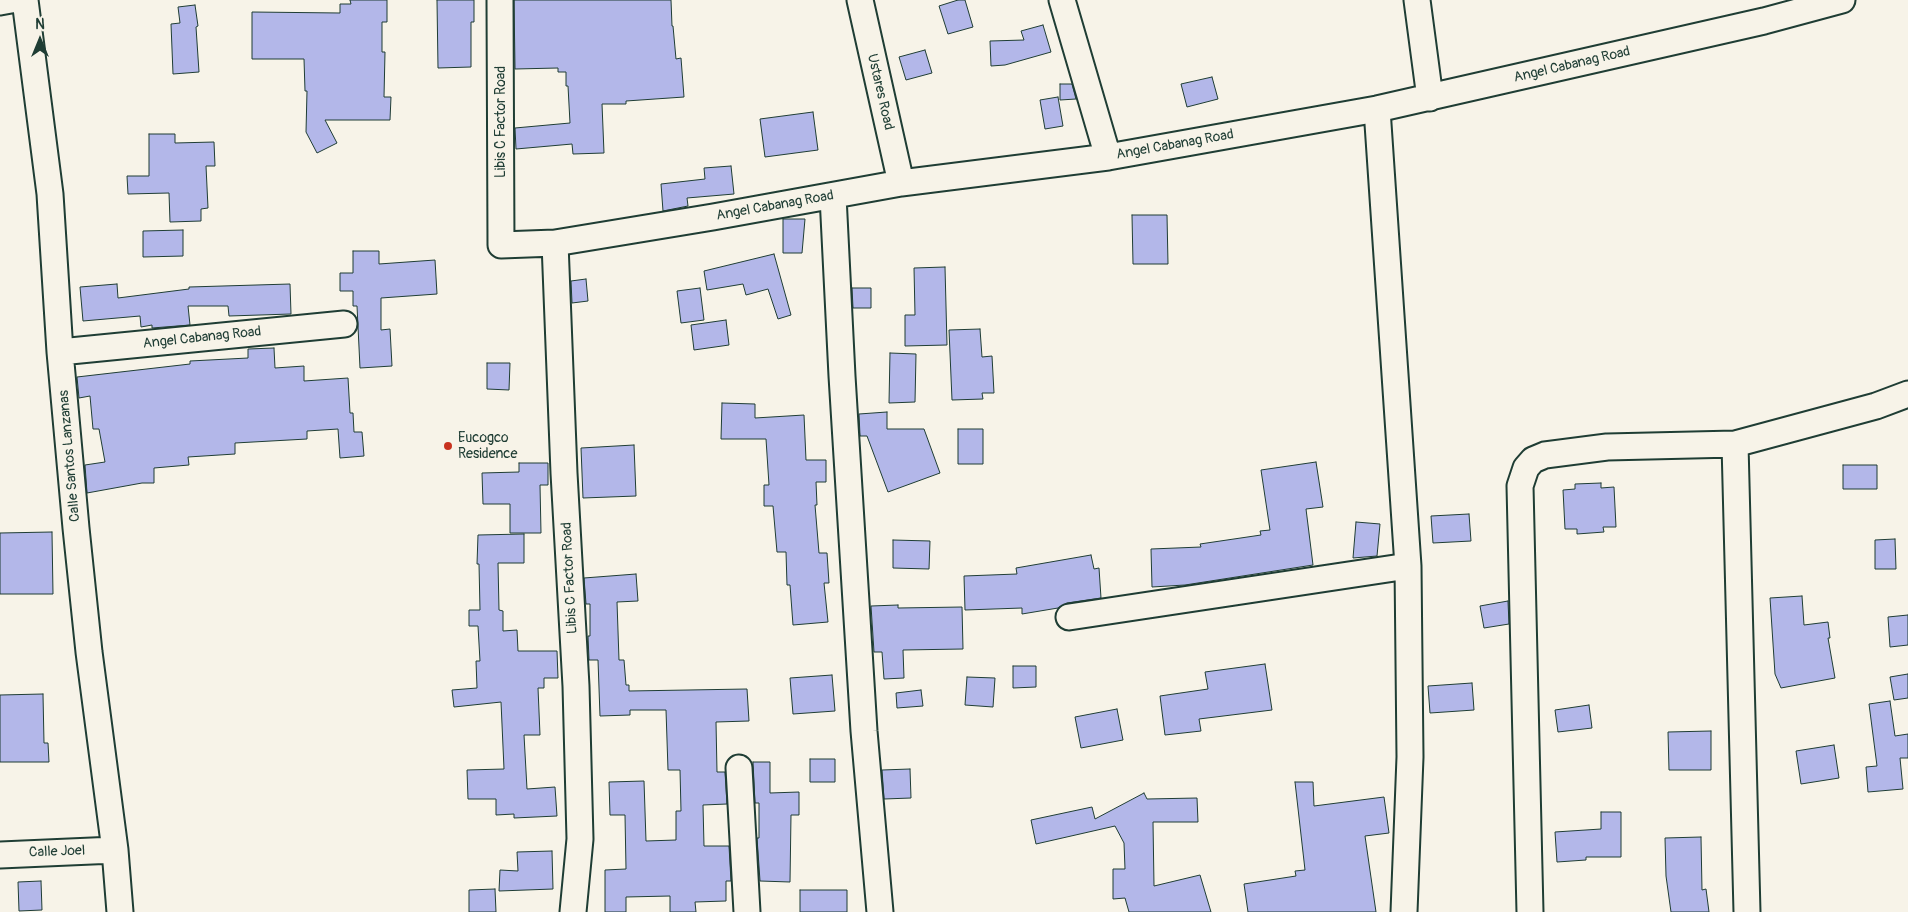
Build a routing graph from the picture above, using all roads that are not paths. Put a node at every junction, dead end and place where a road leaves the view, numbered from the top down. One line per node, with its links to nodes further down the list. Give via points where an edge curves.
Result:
1 (11, 0): 8 (street)
2 (25, 0): 17 (street, Calle Santos Lanzanas, via 50,194)
3 (500, 0): 15 (street, Libis C Factor Road)
4 (860, 0): 12 (street, Ustares Road)
5 (1062, 0): 11 (street)
6 (1417, 0): 9 (street)
7 (1842, 0): 9 (street, Angel Cabanag Road)
8 (0, 2)
9 (1430, 98): 10 (street, Angel Cabanag Road)
10 (1377, 109): 11 (street, Angel Cabanag Road); 20 (street)
11 (1108, 157): 12 (street, Angel Cabanag Road)
12 (901, 183): 13 (street, Angel Cabanag Road)
13 (833, 196): 14 (street, Angel Cabanag Road); 28 (street, via 864,730)
14 (555, 243): 15 (street, Angel Cabanag Road); 26 (street, Libis C Factor Road, via 576,686 580,839)
15 (501, 245)
16 (344, 324): 17 (street, Angel Cabanag Road)
17 (60, 352): 23 (street, Calle Santos Lanzanas, via 89,652)
18 (1908, 394): 19 (street, via 1876,406)
19 (1735, 444): 30 (street, via 1598,448 1545,455 1533,460 1526,468 1520,486); 31 (street)
20 (1408, 566): 21 (street); 29 (street, via 1410,757)
21 (1069, 617)
22 (740, 768): 27 (street)
23 (115, 850): 24 (street, Calle Joel); 25 (street, Calle Santos Lanzanas)
24 (0, 855)
25 (120, 912)
26 (573, 912)
27 (747, 912)
28 (880, 912)
29 (1404, 912)
30 (1530, 912)
31 (1747, 912)

